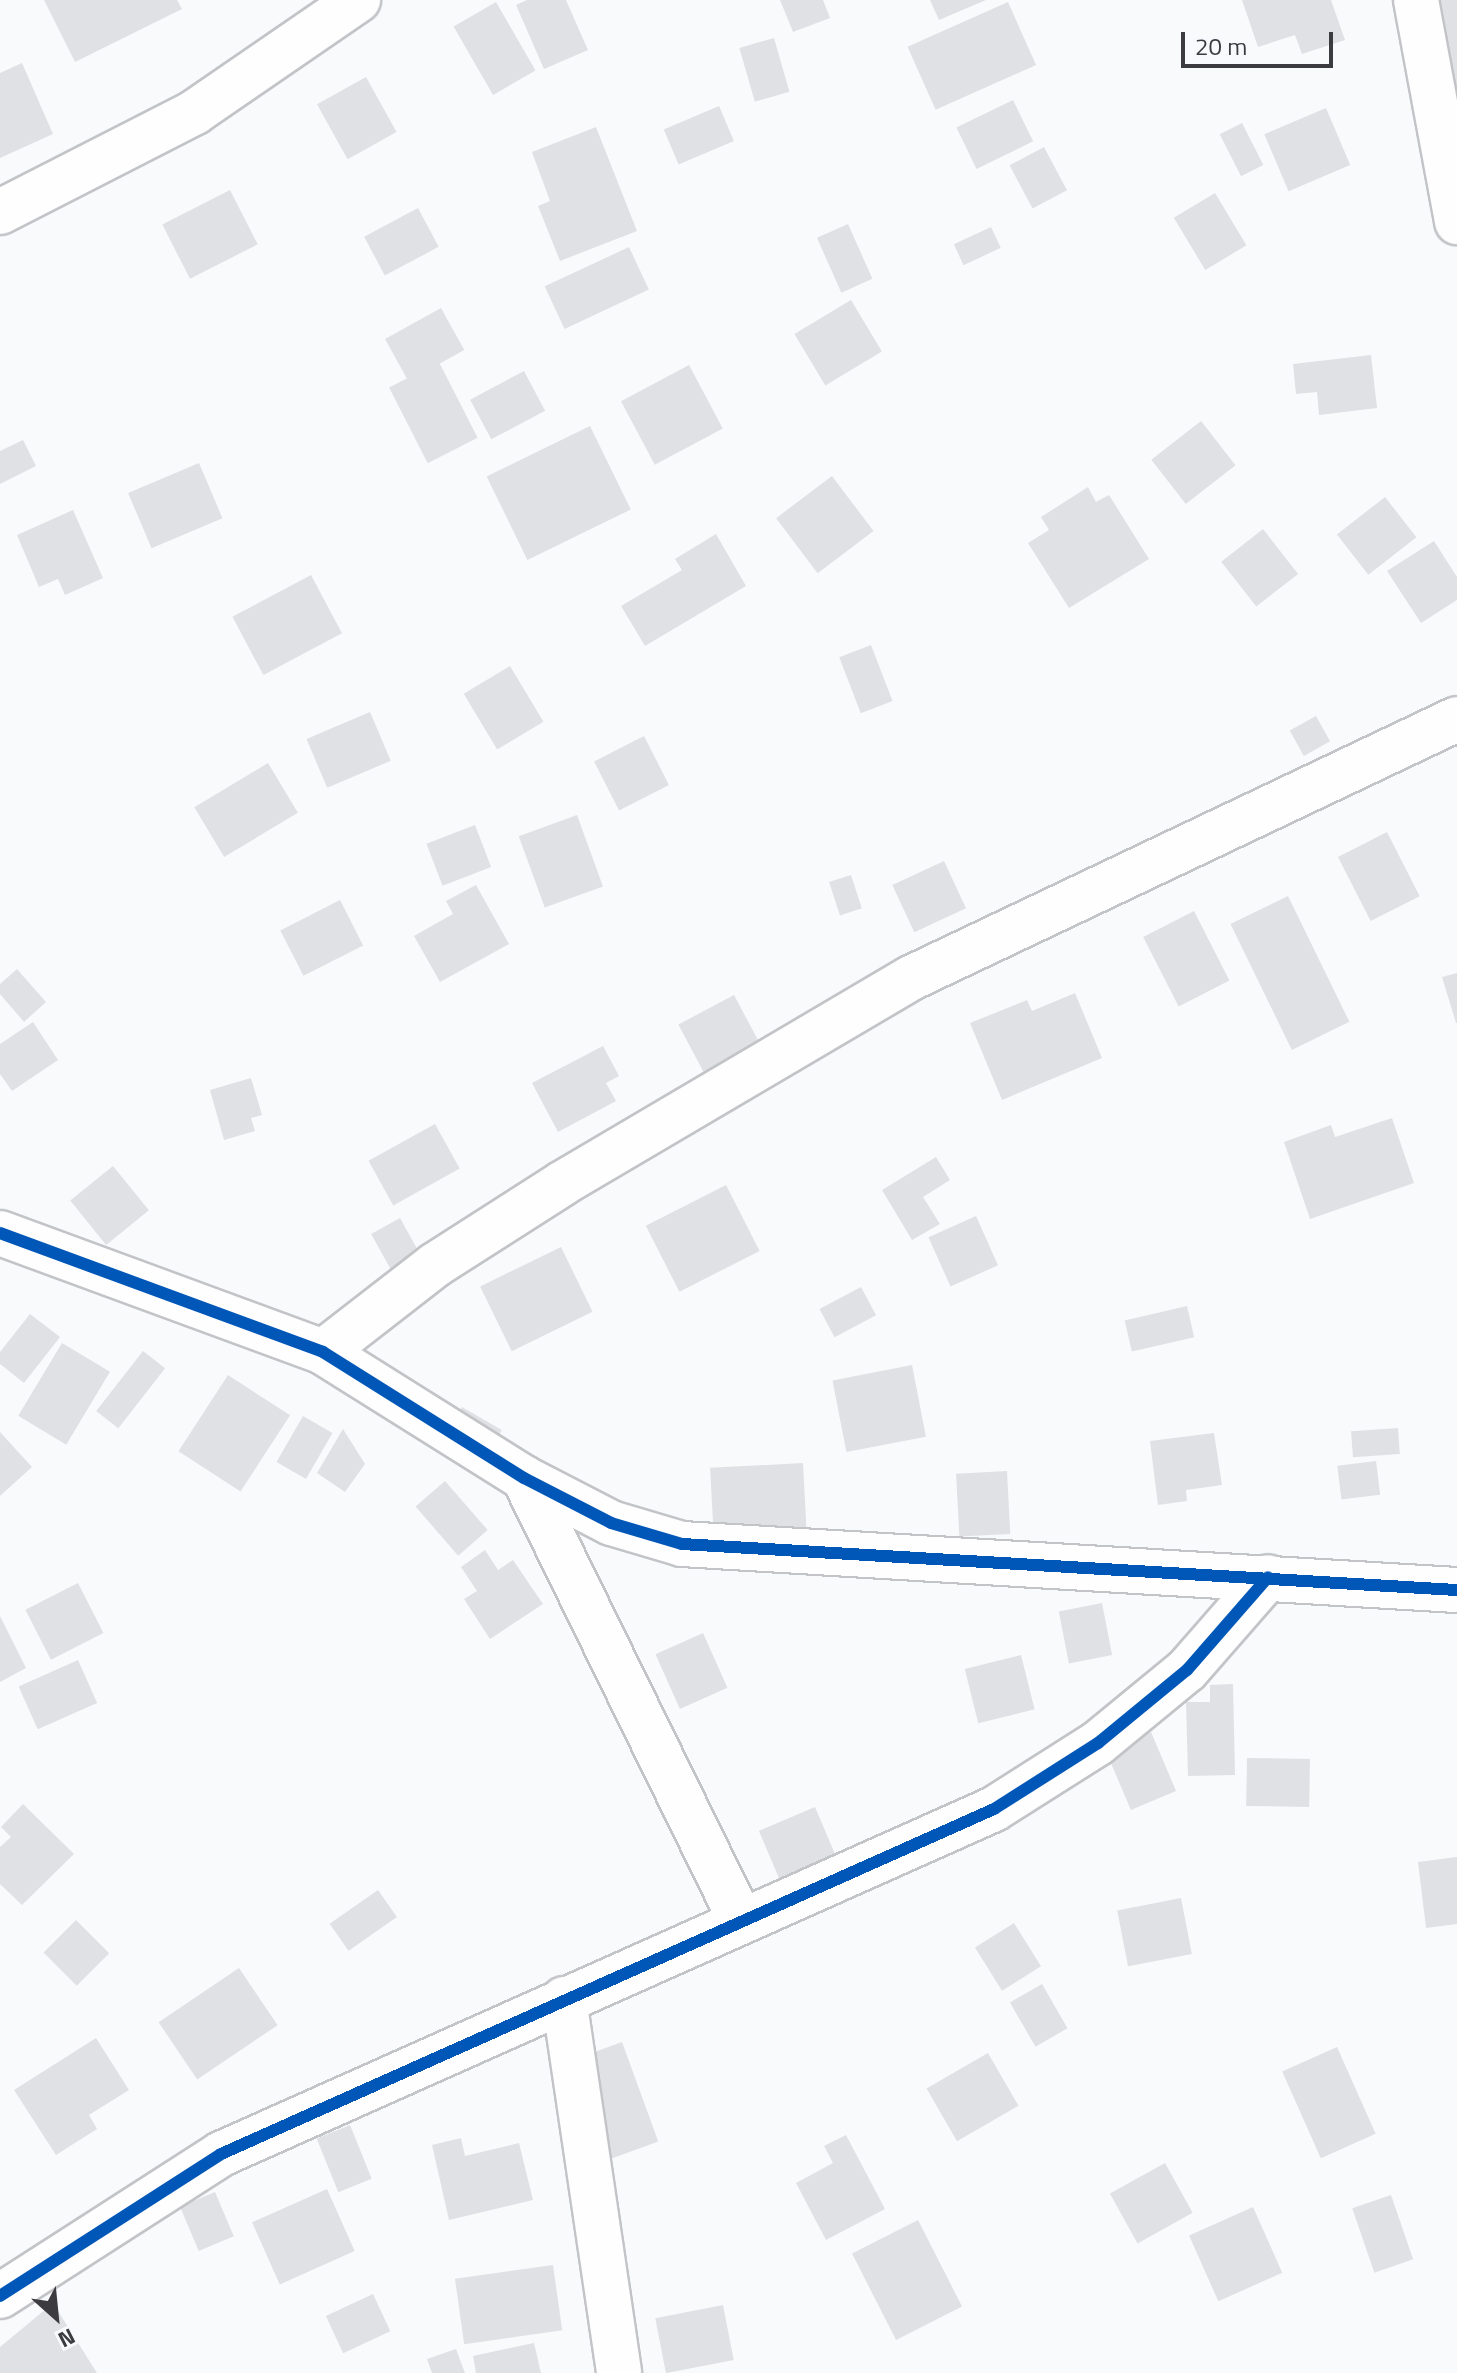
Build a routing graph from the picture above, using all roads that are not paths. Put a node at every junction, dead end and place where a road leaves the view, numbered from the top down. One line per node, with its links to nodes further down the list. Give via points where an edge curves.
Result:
1 (358, 0): 4 (street, via 183,119)
2 (1416, 0): 3 (street)
3 (1450, 125): 5 (street)
4 (0, 212)
5 (1457, 222)
6 (1457, 719): 8 (street, via 911,978 563,1183 435,1265)
7 (0, 1233): 8 (street)
8 (323, 1352): 9 (street)
9 (524, 1478): 10 (street, via 611,1523 682,1544 763,1554); 12 (street)
10 (1268, 1577): 11 (street); 12 (street, via 1187,1670 1085,1751 994,1809 879,1866)
11 (1457, 1590)
12 (741, 1920): 13 (street)
13 (564, 1999): 14 (street, via 221,2154); 15 (street)
14 (0, 2296)
15 (619, 2373)

